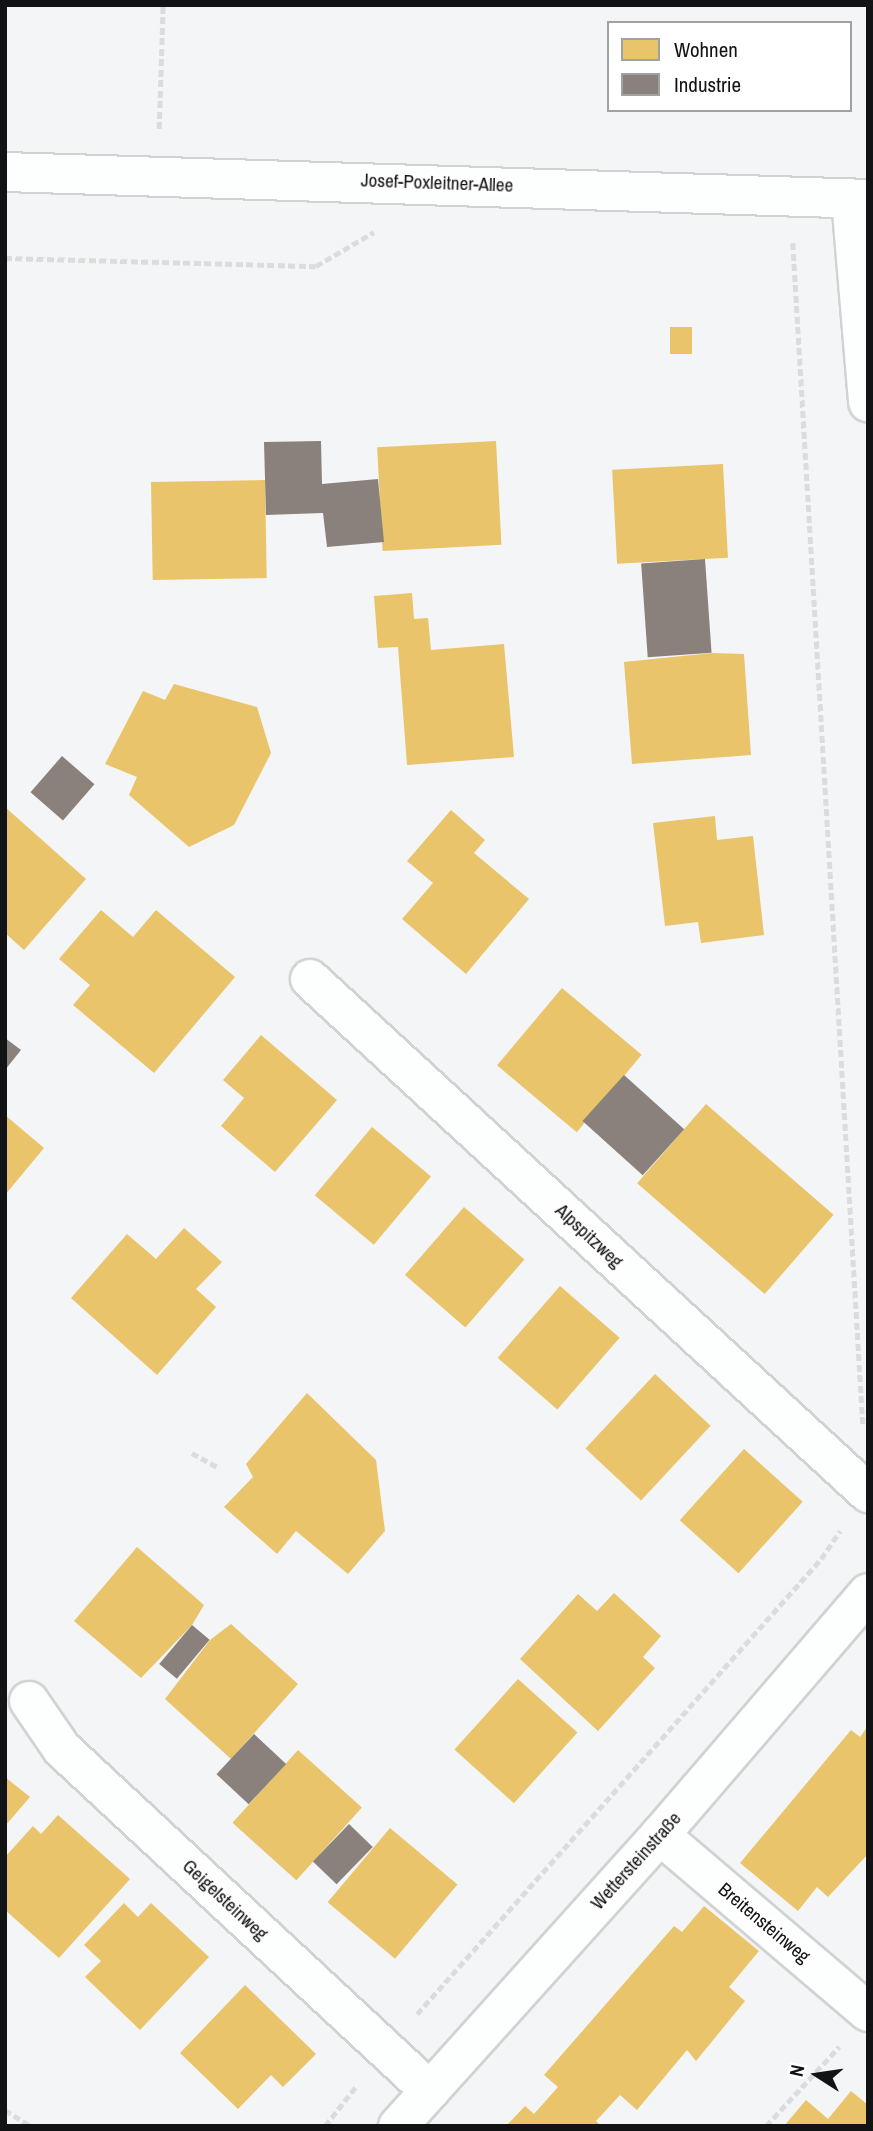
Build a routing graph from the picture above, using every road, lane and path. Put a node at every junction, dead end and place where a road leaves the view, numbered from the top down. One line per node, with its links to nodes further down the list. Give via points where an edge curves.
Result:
1 (163, 5): 3 (path)
2 (5, 172): 3 (street, Josef-Poxleitner-Allee)
3 (158, 176): 4 (street, Josef-Poxleitner-Allee)
4 (859, 199): 8 (street)
5 (382, 227): 9 (path, via 316,266)
6 (779, 238): 7 (path)
7 (793, 239): 8 (path); 14 (path, via 852,1175)
8 (859, 253): 10 (street)
9 (5, 258)
10 (868, 402)
11 (310, 979): 14 (street, Alpspitzweg)
12 (192, 1453): 13 (path)
13 (217, 1467)
14 (867, 1493): 19 (path, via 821,1559)
15 (868, 1593): 17 (street, Wettersteinstraße)
16 (29, 1701): 19 (street, Geigelsteinweg, via 62,1749)
17 (660, 1835): 18 (street, Breitensteinweg); 20 (street, Wettersteinstraße)
18 (859, 2024): 25 (path)
19 (386, 2049): 20 (street, Geigelsteinweg); 23 (path)
20 (430, 2091): 24 (street, Wettersteinstraße)
21 (5, 2110): 22 (path)
22 (31, 2126)
23 (325, 2126)
24 (398, 2126)
25 (766, 2126)

